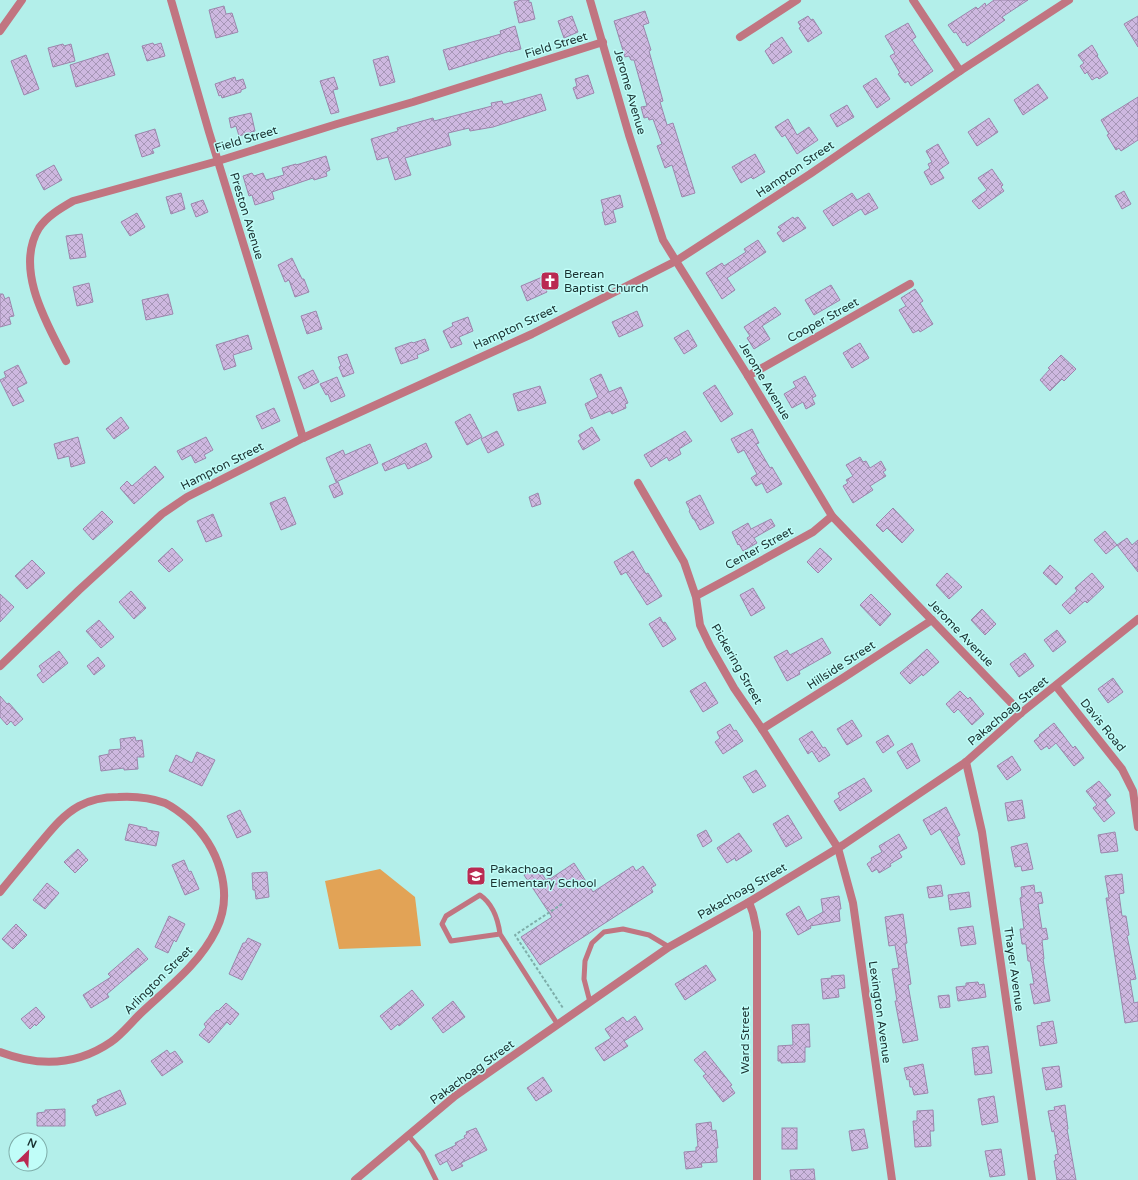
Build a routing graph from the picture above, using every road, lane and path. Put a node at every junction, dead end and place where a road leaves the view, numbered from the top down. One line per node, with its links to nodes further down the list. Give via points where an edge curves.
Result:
1 (22, 0): 7 (street)
2 (171, 0): 11 (street, Preston Avenue)
3 (590, 0): 9 (street, Jerome Avenue)
4 (797, 0): 8 (street)
5 (913, 0): 10 (street)
6 (1069, 0): 10 (street, Hampton Street)
7 (0, 31)
8 (740, 37)
9 (603, 42): 11 (street, Field Street); 12 (street, Jerome Avenue, via 629,135 663,240)
10 (960, 71): 12 (street, Hampton Street, via 810,174)
11 (218, 160): 14 (street, Field Street, via 73,201 56,211 39,228 31,250 33,286 47,324); 16 (street, Preston Avenue)
12 (676, 261): 15 (street, Jerome Avenue); 16 (street, Hampton Street, via 532,334)
13 (910, 284): 15 (street, Cooper Street)
14 (66, 361)
15 (748, 376): 18 (street, Jerome Avenue)
16 (303, 438): 22 (street, Hampton Street, via 187,497 162,514 78,590)
17 (638, 483): 19 (street, Pickering Street, via 684,562)
18 (832, 516): 19 (street, Center Street, via 813,532); 21 (street, Jerome Avenue)
19 (696, 596): 25 (street, Pickering Street, via 700,625 710,646)
20 (1138, 619): 23 (street, Pakachoag Street)
21 (932, 620): 24 (street, Jerome Avenue); 25 (street, Hillside Street)
22 (0, 666)
23 (1056, 686): 24 (street, Pakachoag Street); 27 (street, Davis Road)
24 (1021, 713): 26 (street, Pakachoag Street)
25 (762, 729): 29 (street, Pickering Street)
26 (966, 762): 29 (street, Pakachoag Street); 44 (street, Thayer Avenue, via 982,832)
27 (1136, 789): 28 (street, Davis Road)
28 (1138, 827)
29 (838, 848): 31 (street, Pakachoag Street); 43 (street, Lexington Avenue, via 852,903)
30 (0, 892): 38 (street, Arlington Street, via 64,817 79,806 109,797 136,796 166,804 198,828 215,854 222,873 224,891 223,911 217,929 205,949 189,968 112,1042 85,1057 67,1062 28,1061)
31 (749, 902): 34 (street, Pakachoag Street); 42 (street, Ward Street, via 757,932)
32 (562, 904): 36 (path, via 515,935)
33 (500, 934): 33 (lane, via 498,918 487,899 480,895 446,916 442,924 451,941); 37 (lane)
34 (669, 948): 35 (street, Pakachoag Street); 35 (lane, via 650,935 623,929 604,932 592,943 585,961 584,979)
35 (590, 1002): 37 (street, Pakachoag Street)
36 (563, 1008)
37 (558, 1025): 39 (street, Pakachoag Street, via 455,1096)
38 (0, 1052)
39 (408, 1135): 40 (street, Pakachoag Street); 41 (lane, via 422,1152)
40 (355, 1180)
41 (436, 1180)
42 (757, 1180)
43 (892, 1180)
44 (1032, 1180)

